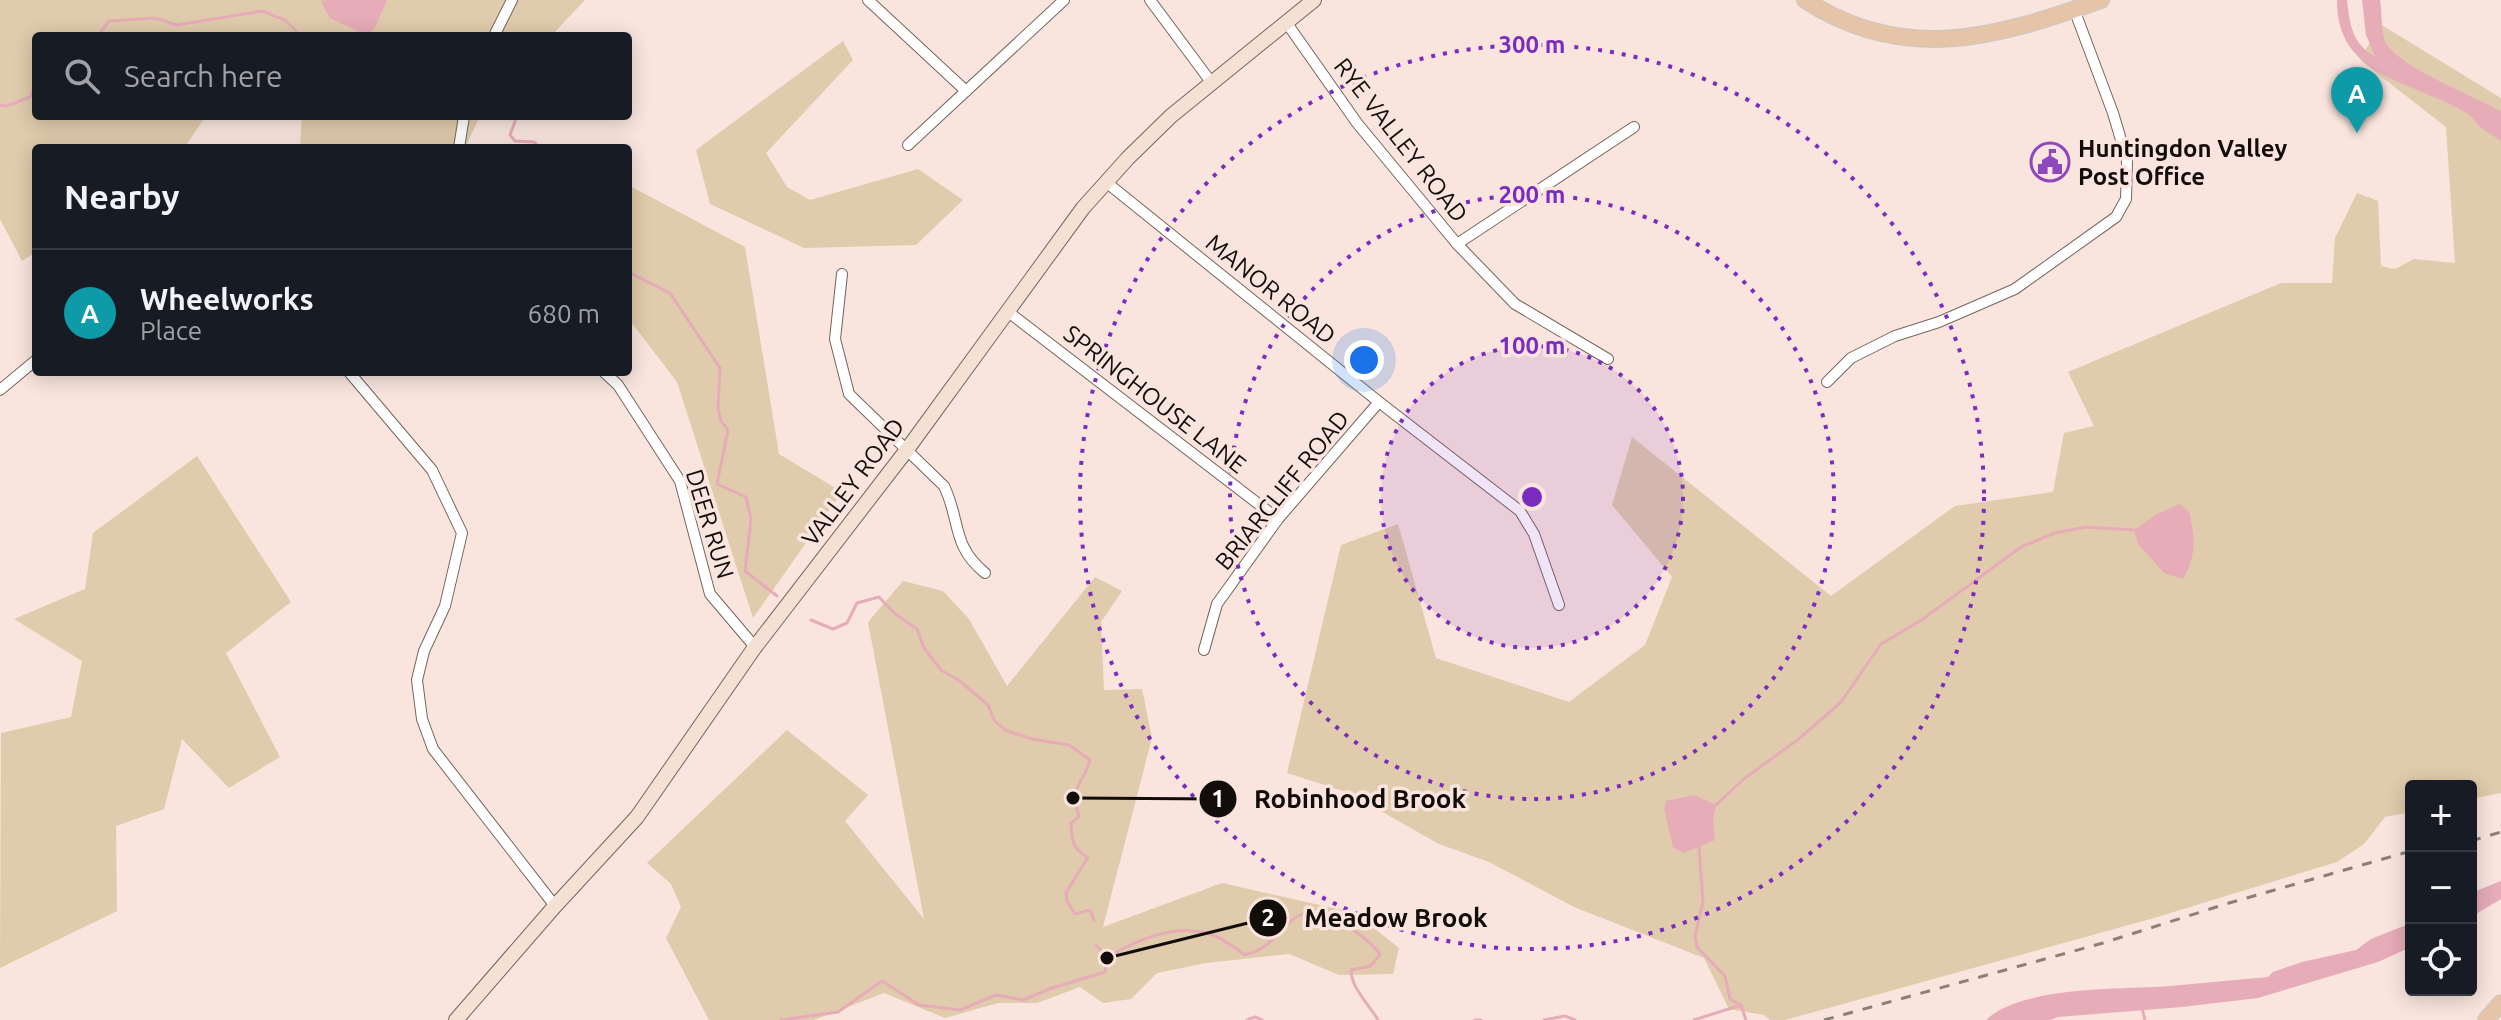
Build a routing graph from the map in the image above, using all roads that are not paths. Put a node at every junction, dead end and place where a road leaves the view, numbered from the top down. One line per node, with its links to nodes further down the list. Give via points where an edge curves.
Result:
1 (512, 0): 10 (street)
2 (868, 0): 12 (street)
3 (1064, 0): 12 (street)
4 (1150, 0): 11 (street)
5 (1314, 0): 9 (main road, VALLEY ROAD)
6 (1805, 0): 8 (main road, via 1866,31 1932,38 1980,37)
7 (2101, 0): 8 (main road)
8 (2074, 9): 25 (street, via 2127,160 2126,199 2116,217 2015,289 1895,336 1851,358)
9 (1286, 22): 11 (main road, VALLEY ROAD); 18 (street, RYE VALLEY ROAD, via 1357,123)
10 (496, 32)
11 (1211, 82): 17 (main road, VALLEY ROAD)
12 (966, 91): 16 (street)
13 (463, 120): 15 (street)
14 (1634, 127): 18 (street)
15 (460, 144)
16 (908, 145)
17 (1106, 182): 20 (main road, VALLEY ROAD); 27 (street, MANOR ROAD)
18 (1457, 244): 21 (street, RYE VALLEY ROAD, via 1515,304)
19 (842, 274): 28 (street, via 835,339 849,394)
20 (1007, 311): 28 (main road, VALLEY ROAD); 29 (street, SPRINGHOUSE LANE)
21 (1608, 359)
22 (32, 363): 26 (street)
23 (352, 376): 34 (street, via 432,470 462,533 445,606 417,680 433,749)
24 (608, 376): 32 (street, DEER RUN, via 680,481 710,594)
25 (1827, 382)
26 (0, 390)
27 (1379, 402): 29 (street, BRIARCLIFF ROAD); 31 (street, MANOR ROAD, via 1520,511 1534,534)
28 (906, 451): 30 (street, via 944,486 962,548); 32 (main road, VALLEY ROAD)
29 (1278, 519): 33 (street, BRIARCLIFF ROAD, via 1217,604)
30 (985, 573)
31 (1559, 605)
32 (755, 647): 34 (main road, VALLEY ROAD, via 637,817)
33 (1204, 650)
34 (555, 906): 36 (main road, VALLEY ROAD)
35 (2501, 1003): 37 (main road)
36 (456, 1020)
37 (2486, 1020)

